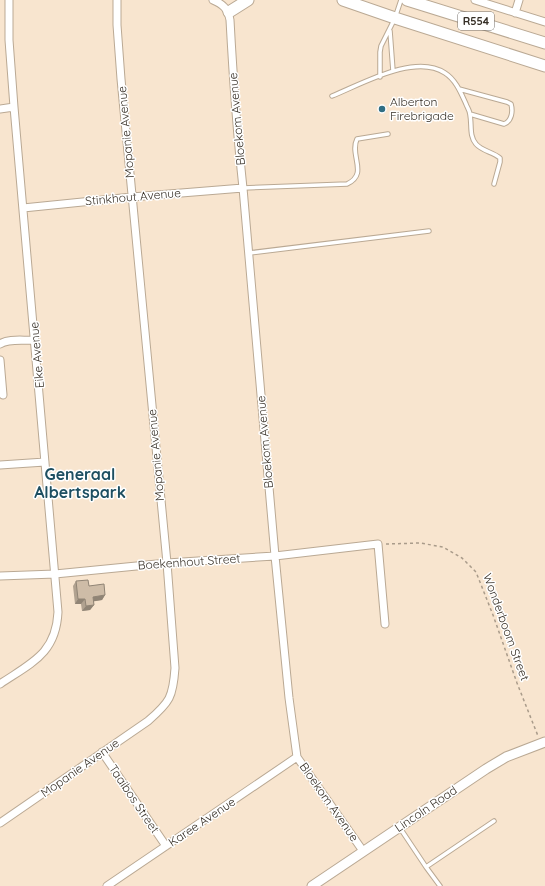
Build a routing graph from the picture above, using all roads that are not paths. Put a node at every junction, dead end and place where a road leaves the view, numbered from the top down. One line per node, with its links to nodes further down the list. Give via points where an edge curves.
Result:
1 (9, 0): 21 (street, Eike Avenue)
2 (116, 0): 27 (street, Mopanie Avenue)
3 (213, 0): 10 (street)
4 (248, 0): 10 (main road)
5 (343, 0): 12 (main road, R554)
6 (401, 0): 12 (lane)
7 (407, 0): 15 (main road, R554)
8 (476, 0): 11 (street)
9 (520, 0): 11 (street)
10 (229, 12): 26 (street, Bloekom Avenue, via 237,133)
11 (515, 13): 13 (street)
12 (395, 18): 14 (lane); 16 (main road, R554)
13 (545, 22)
14 (390, 30): 17 (lane); 18 (lane, via 380,52)
15 (545, 43)
16 (545, 66)
17 (393, 71): 18 (lane); 19 (lane, via 429,67 446,74)
18 (380, 76): 20 (lane)
19 (459, 89): 23 (lane); 23 (lane, via 507,102 512,108 510,120 504,124)
20 (332, 96)
21 (14, 107): 22 (street); 28 (street, Eike Avenue)
22 (0, 109)
23 (470, 114): 25 (lane, via 471,136 477,146 500,158)
24 (388, 134): 26 (lane, via 357,139 354,144 358,174 347,184)
25 (494, 184)
26 (244, 188): 27 (street, Stinkhout Avenue); 30 (street, Bloekom Avenue)
27 (132, 196): 28 (street, Stinkhout Avenue); 38 (street, Mopanie Avenue)
28 (23, 208): 31 (street, Eike Avenue)
29 (429, 231): 30 (lane)
30 (249, 253): 37 (street, Bloekom Avenue)
31 (35, 340): 32 (street); 35 (street, Eike Avenue)
32 (0, 344)
33 (0, 360): 34 (street)
34 (3, 395)
35 (45, 462): 36 (street); 39 (street, Eike Avenue)
36 (0, 465)
37 (275, 556): 38 (street, Boekenhout Street); 41 (street, Boekenhout Street, via 378,544); 45 (street, Bloekom Avenue)
38 (167, 564): 39 (street, Boekenhout Street); 44 (street, Mopanie Avenue, via 175,668 172,693 163,708 153,717)
39 (55, 574): 40 (street, Boekenhout Street); 42 (street, Eike Avenue, via 58,623 52,642 38,659)
40 (0, 576)
41 (385, 624)
42 (0, 684)
43 (543, 742): 48 (street, Lincoln Road, via 506,757)
44 (102, 752): 47 (street, Mopanie Avenue); 49 (street, Taaibos Street)
45 (296, 757): 49 (street, Karee Avenue); 50 (street, Bloekom Avenue)
46 (494, 821): 51 (lane)
47 (0, 823)
48 (399, 826): 50 (street, Lincoln Road); 51 (lane)
49 (166, 846): 52 (street, Karee Avenue)
50 (363, 851): 53 (street, Lincoln Road)
51 (426, 867): 54 (lane)
52 (107, 886)
53 (312, 886)
54 (440, 886)

